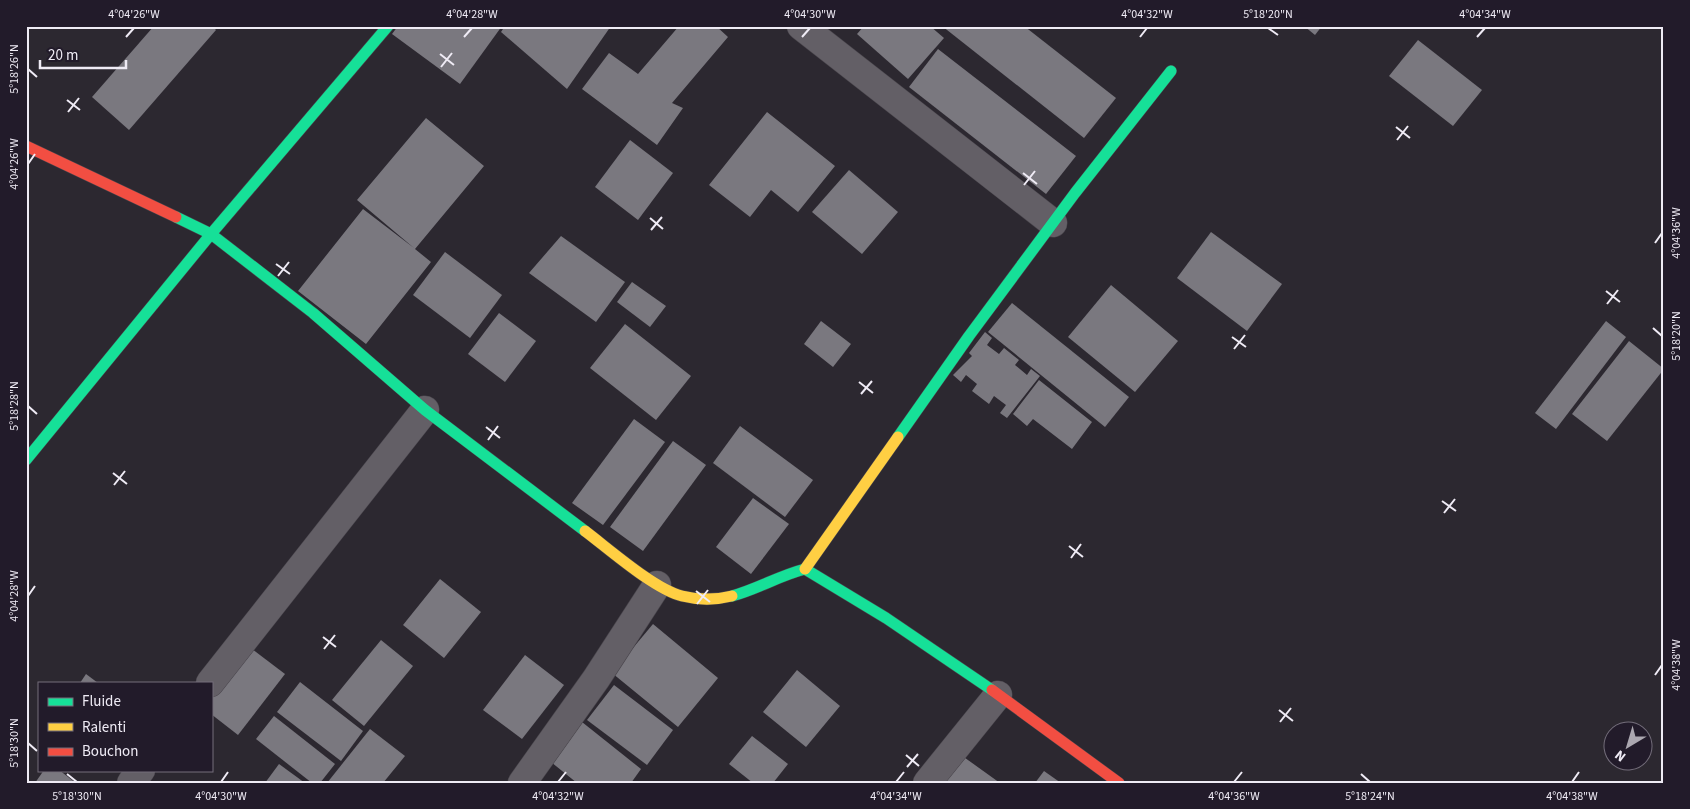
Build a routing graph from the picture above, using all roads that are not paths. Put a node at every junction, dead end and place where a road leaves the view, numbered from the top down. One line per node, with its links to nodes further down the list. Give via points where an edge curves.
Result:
1 (388, 26): 6 (street)
2 (801, 26): 5 (street)
3 (1171, 70): 5 (street)
4 (26, 146): 6 (street)
5 (1053, 223): 9 (street)
6 (211, 234): 7 (street, via 313,312); 8 (street)
7 (425, 410): 10 (street); 11 (street)
8 (26, 460)
9 (805, 569): 10 (street, via 785,574 751,591 717,600 681,596); 12 (street, via 942,655)
10 (658, 585): 15 (street)
11 (211, 682)
12 (998, 696): 16 (street); 17 (street)
13 (139, 772): 14 (street)
14 (131, 783)
15 (522, 783)
16 (927, 783)
17 (1119, 783)

